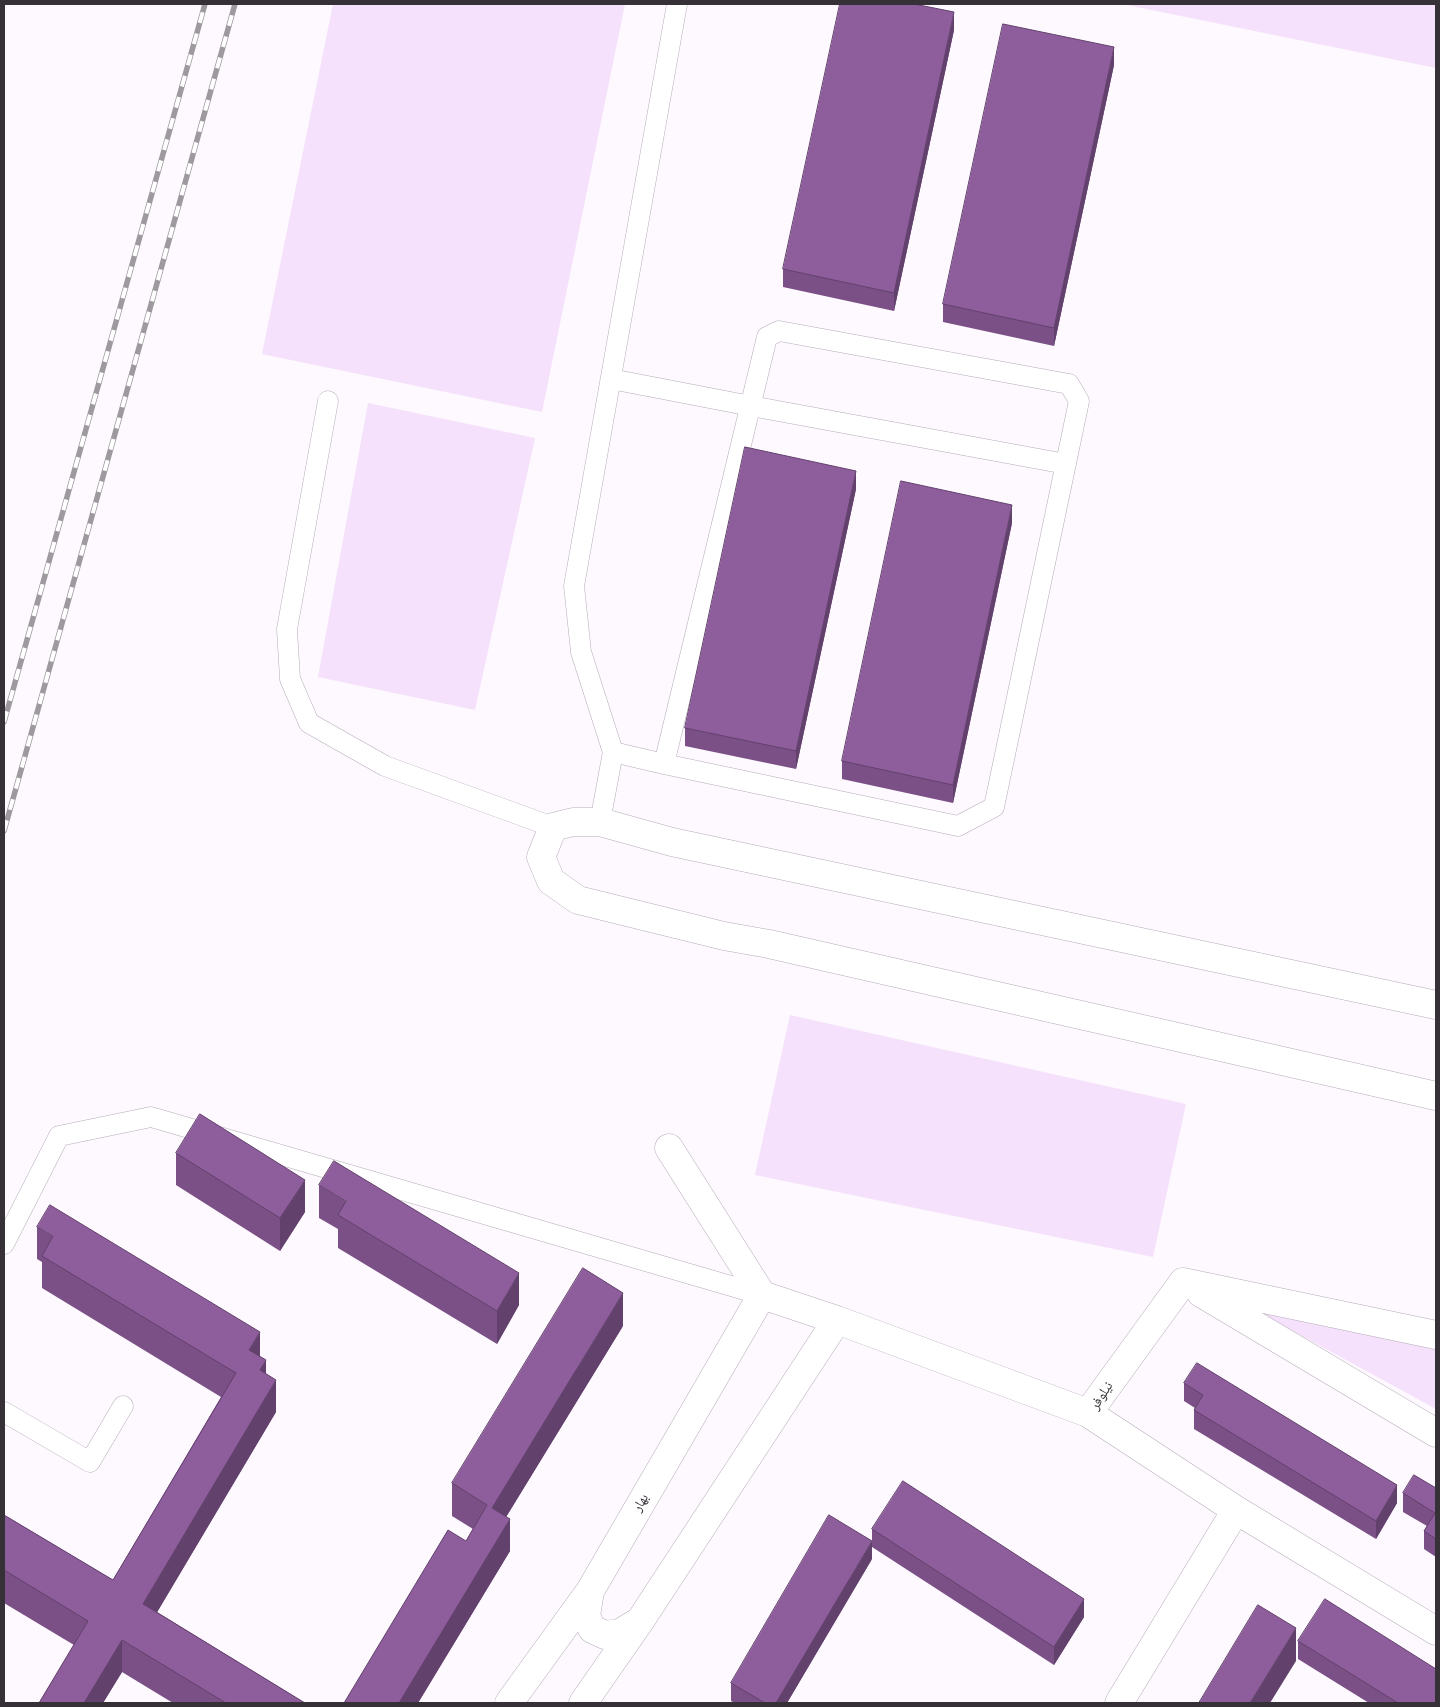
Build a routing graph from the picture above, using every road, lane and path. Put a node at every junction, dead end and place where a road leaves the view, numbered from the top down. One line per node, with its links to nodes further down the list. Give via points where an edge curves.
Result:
1 (677, 4): 2 (lane)
2 (610, 379): 4 (lane); 6 (lane, via 574,586 581,652)
3 (328, 401): 9 (lane, via 287,629 290,679 310,723 386,766)
4 (751, 406): 5 (lane); 5 (lane, via 768,336 779,331 1069,384 1079,401); 7 (lane)
5 (1066, 464): 7 (lane, via 994,807 958,826)
6 (613, 752): 7 (lane); 8 (lane)
7 (664, 764)
8 (600, 822): 9 (street, via 573,822); 10 (street, via 672,842)
9 (553, 827): 11 (street, via 542,857 551,881 578,900 724,936)
10 (1436, 1005)
11 (1436, 1096)
12 (669, 1148): 15 (street)
13 (4, 1244): 15 (lane, via 59,1136 151,1117)
14 (1182, 1282): 17 (street); 20 (street, نیلوفر); 21 (street)
15 (762, 1295): 16 (street); 23 (street, بهار)
16 (837, 1320): 20 (street); 24 (street)
17 (1436, 1335)
18 (123, 1406): 19 (lane, via 90,1462)
19 (4, 1412)
20 (1088, 1413): 22 (street, نیلوفر)
21 (1436, 1433)
22 (1236, 1510): 25 (street, نیلوفر); 28 (street)
23 (590, 1591): 24 (street, via 586,1616 592,1629 605,1636 620,1633); 26 (street, بهار)
24 (640, 1621): 27 (street)
25 (1436, 1631)
26 (509, 1703)
27 (583, 1703)
28 (1119, 1703)

